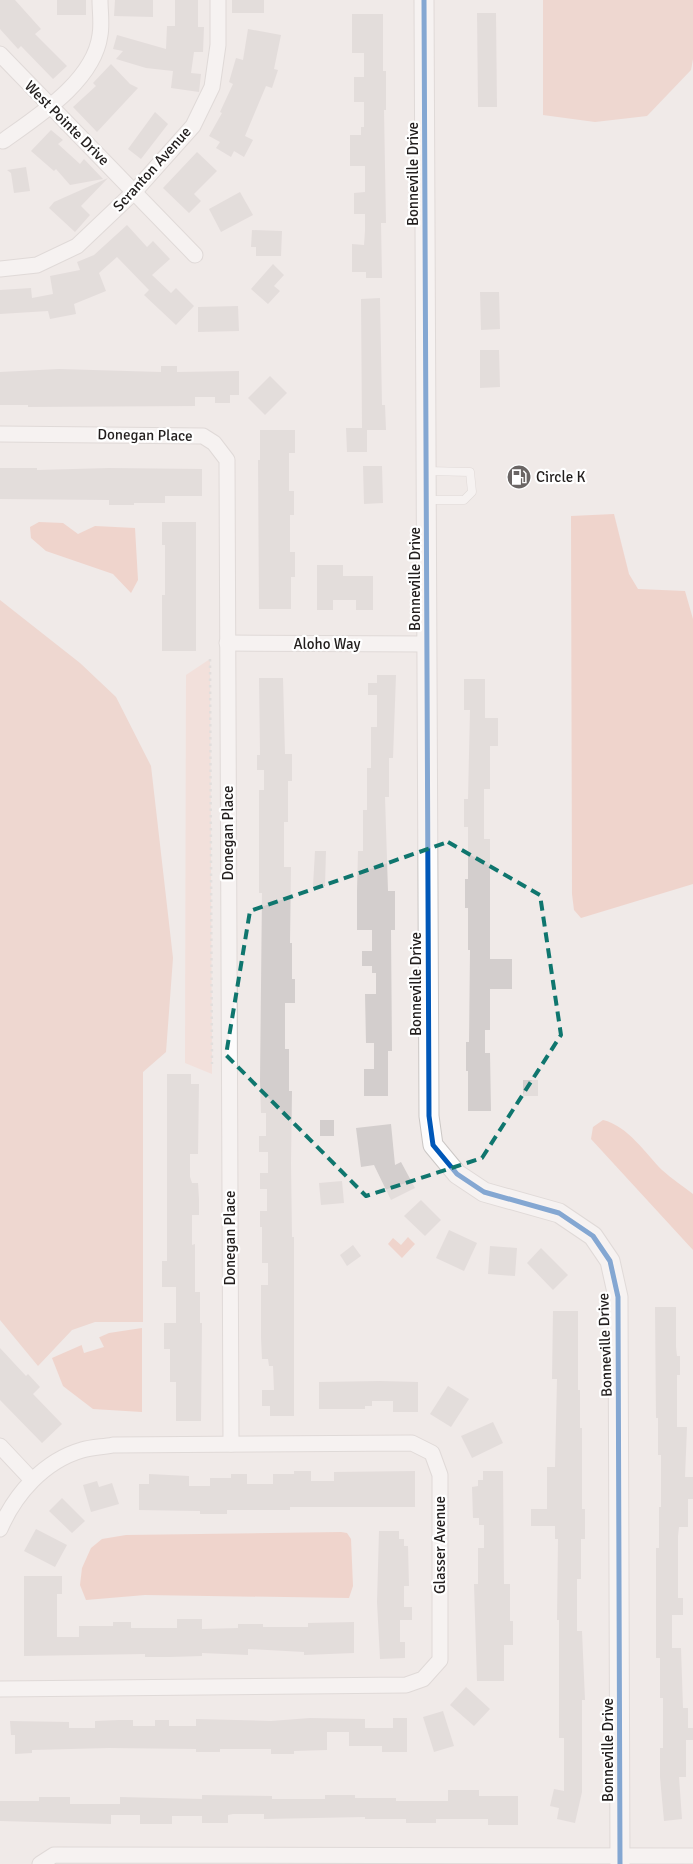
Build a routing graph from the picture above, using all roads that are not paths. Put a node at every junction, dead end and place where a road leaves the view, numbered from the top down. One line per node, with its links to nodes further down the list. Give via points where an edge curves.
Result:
1 (100, 0): 5 (street, via 100,36 86,70)
2 (218, 0): 7 (street, Scranton Avenue, via 218,45 212,88 193,126)
3 (424, 0): 11 (street, Bonneville Drive)
4 (0, 54): 5 (street, West Pointe Drive)
5 (51, 107): 6 (street); 7 (street, West Pointe Drive)
6 (3, 141)
7 (135, 191): 8 (street, West Pointe Drive); 9 (street, Scranton Avenue, via 78,246 37,265)
8 (195, 255)
9 (0, 269)
10 (0, 434): 13 (street, Donegan Place, via 203,436 214,443 227,460)
11 (427, 471): 12 (street, Bonneville Drive); 12 (lane, via 470,472 472,492 464,500)
12 (427, 500): 14 (street, Bonneville Drive)
13 (227, 643): 14 (street, Aloho Way); 15 (street, Donegan Place)
14 (428, 644): 21 (street, Bonneville Drive, via 429,1116 433,1145 457,1174 484,1192 559,1213 593,1236 610,1262 618,1298)
15 (231, 1444): 17 (street, Glasser Avenue, via 113,1445 82,1450 49,1466); 19 (street, Glasser Avenue, via 412,1443 432,1453 440,1475 440,1660 422,1679 406,1685)
16 (0, 1446): 17 (street)
17 (32, 1480): 18 (street, Glasser Avenue, via 9,1509)
18 (0, 1529)
19 (0, 1689)
20 (693, 1856): 21 (street)
21 (620, 1860): 22 (street, via 54,1855)
22 (40, 1864)

